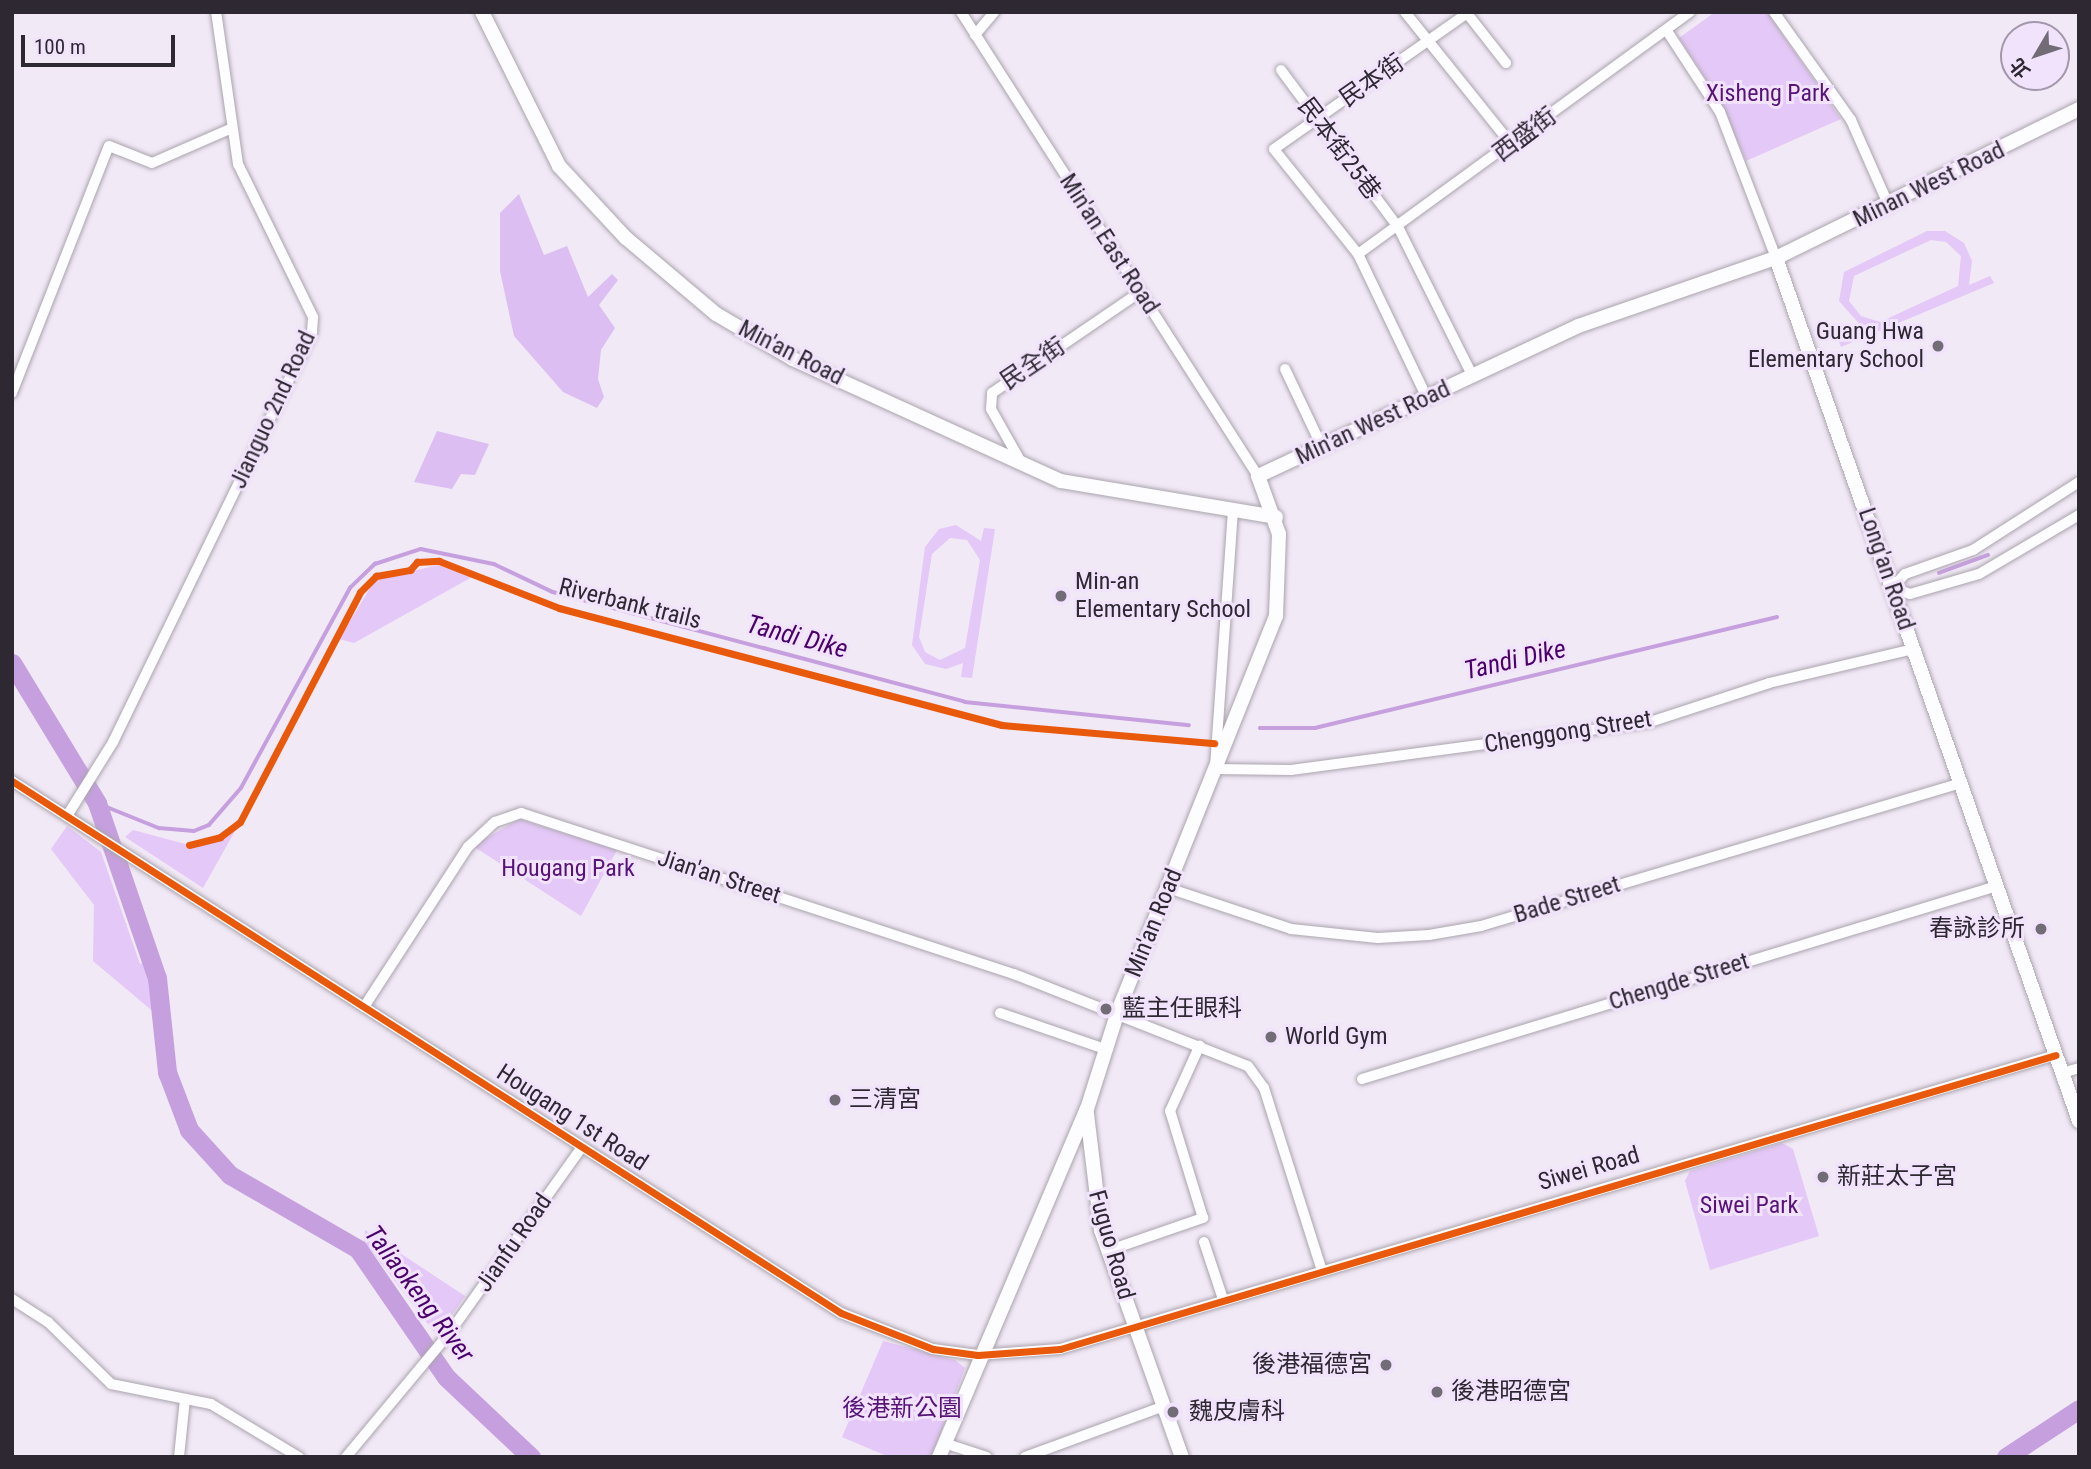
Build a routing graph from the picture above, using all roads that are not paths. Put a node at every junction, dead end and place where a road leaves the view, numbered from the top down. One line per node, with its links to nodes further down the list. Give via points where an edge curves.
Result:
1 (216, 12): 16 (street, Jianguo 2nd Road)
2 (961, 12): 10 (street, Min'an East Road)
3 (995, 12): 10 (street)
4 (1405, 12): 11 (street)
5 (1690, 12): 9 (street, 西盛街)
6 (1774, 12): 18 (street, via 1851,120)
7 (1468, 13): 11 (street, 民本街); 12 (street)
8 (488, 15): 28 (street, Min'an Road, via 559,166 626,238 716,314 793,359)
9 (1667, 31): 17 (street, 西盛街); 21 (street, Long'an Road, via 1720,112)
10 (975, 35): 22 (street, Min'an East Road)
11 (1427, 43): 15 (street, 民本街); 17 (street)
12 (1506, 63)
13 (1281, 70): 15 (street, 民本街25巷)
14 (2079, 109): 18 (street, Minan West Road)
15 (1315, 121): 19 (street, 民本街25巷); 20 (street, 民本街, via 1274,149)
16 (230, 129): 25 (street, via 152,163 109,146); 39 (street, Jianguo 2nd Road, via 248,189 313,317 313,332)
17 (1512, 145): 19 (street, 西盛街)
18 (1889, 206): 21 (street, Minan West Road)
19 (1398, 227): 20 (street, 西盛街); 24 (street, 民本街25巷)
20 (1358, 254): 26 (street)
21 (1776, 258): 24 (street, Min'an West Road, via 1578,326); 34 (street, Long'an Road)
22 (1140, 292): 28 (street, 民全街, via 992,393 991,409); 29 (street, Min'an East Road)
23 (1285, 369): 27 (street)
24 (1473, 377): 26 (street, Min'an West Road)
25 (12, 393)
26 (1427, 398): 27 (street, Min'an West Road)
27 (1322, 447): 29 (street, Min'an West Road)
28 (1022, 464): 31 (street, Min'an Road, via 1061,481)
29 (1258, 476): 33 (street)
30 (2079, 482): 34 (street, via 1973,551 1905,573)
31 (1233, 510): 33 (street, Min'an Road); 36 (street, Min'an Road)
32 (2079, 515): 34 (street, via 1979,574 1910,594)
33 (1276, 517): 36 (street, via 1282,575 1276,616)
34 (1892, 588): 35 (street, Long'an Road)
35 (1914, 649): 36 (street, Chenggong Street, via 1769,683 1650,722 1291,770); 38 (street, Long'an Road)
36 (1215, 769): 41 (street, Min'an Road)
37 (12, 781): 39 (street)
38 (1961, 783): 40 (street, Long'an Road); 41 (street, Bade Street, via 1482,926 1429,935 1378,938 1291,929)
39 (72, 815): 42 (street, Hougang 1st Road)
40 (1997, 886): 47 (street, Long'an Road); 50 (street, Chengde Street)
41 (1168, 888): 43 (street, Min'an Road)
42 (364, 1007): 43 (street, Jian'an Street, via 468,848 495,822 521,813); 53 (street, Hougang 1st Road)
43 (1118, 1011): 45 (street, Jian'an Street); 46 (street, Min'an Road)
44 (1000, 1013): 46 (street)
45 (1200, 1045): 55 (street, via 1170,1111 1205,1209 1200,1220); 56 (street, Jian'an Street, via 1255,1072)
46 (1105, 1049): 51 (street, Min'an Road)
47 (2056, 1055): 49 (street, Long'an Road); 56 (street, Siwei Road)
48 (2079, 1068): 49 (street)
49 (2062, 1073): 52 (street, Long'an Road)
50 (1362, 1079)
51 (1087, 1109): 55 (street, Fuguo Road, via 1092,1182); 60 (street, Min'an Road)
52 (2079, 1121)
53 (582, 1147): 60 (street, Hougang 1st Road, via 841,1313 933,1349); 66 (street, Jianfu Road, via 446,1337)
54 (1203, 1242): 58 (street)
55 (1107, 1251): 59 (street, Fuguo Road)
56 (1321, 1268): 58 (street, Siwei Road)
57 (12, 1299): 61 (street, via 47,1322 111,1384)
58 (1223, 1299): 59 (street, Siwei Road)
59 (1136, 1328): 60 (street, Hougang 1st Road, via 1060,1349); 62 (street, Fuguo Road)
60 (978, 1356): 63 (street, Min'an Road)
61 (185, 1399): 64 (street); 65 (street, via 239,1416)
62 (1164, 1406): 68 (street); 69 (street, Fuguo Road)
63 (942, 1450): 67 (street)
64 (179, 1457)
65 (299, 1457)
66 (346, 1457)
67 (987, 1457)
68 (1025, 1457)
69 (1182, 1457)

